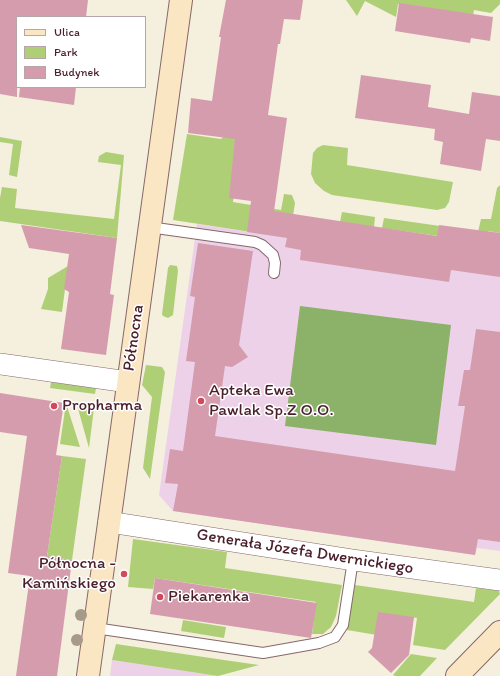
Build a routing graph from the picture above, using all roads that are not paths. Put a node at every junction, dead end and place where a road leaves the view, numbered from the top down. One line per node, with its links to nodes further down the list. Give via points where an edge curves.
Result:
1 (181, 0): 2 (street, Północna)
2 (149, 227): 3 (lane, via 255,242 273,255); 5 (street, Północna)
3 (274, 273)
4 (0, 364): 5 (street)
5 (128, 382): 6 (street, Północna)
6 (109, 522): 7 (street, Generała Józefa Dwernickiego); 9 (street, Północna)
7 (353, 560): 8 (street, Generała Józefa Dwernickiego); 9 (lane, via 343,625 335,637 319,643 263,653)
8 (500, 580)
9 (95, 628): 11 (street, Północna)
10 (500, 632): 12 (street)
11 (88, 676)
12 (457, 676)

